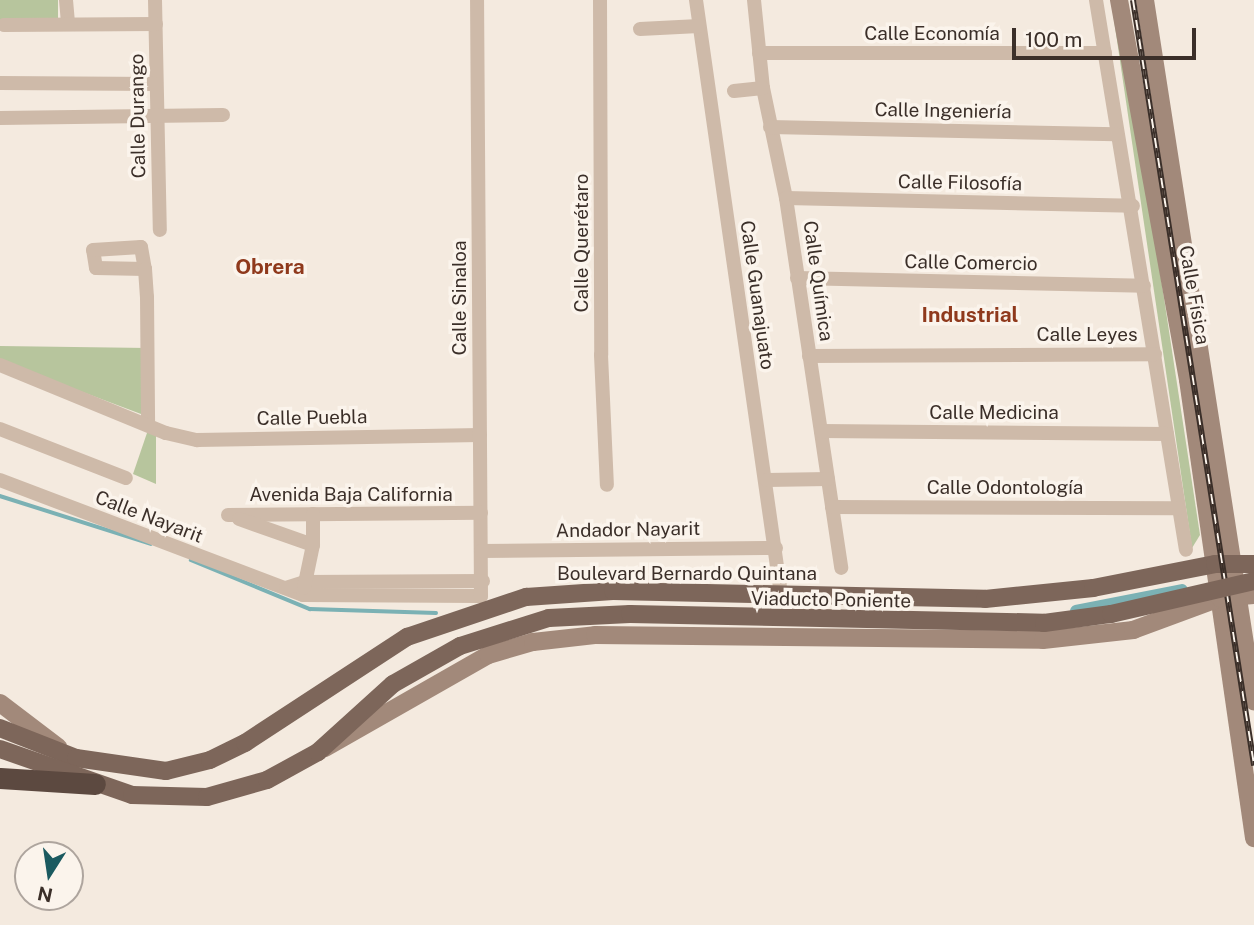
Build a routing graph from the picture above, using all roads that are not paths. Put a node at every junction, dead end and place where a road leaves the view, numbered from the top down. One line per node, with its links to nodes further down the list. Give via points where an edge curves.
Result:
1 (66, 0): 10 (street)
2 (155, 0): 11 (street, Calle Durango)
3 (477, 0): 39 (street, Calle Sinaloa)
4 (600, 0): 44 (street, Calle Querétaro, via 601,355)
5 (696, 0): 13 (street, Calle Guanajuato)
6 (754, 0): 15 (street, Calle Química)
7 (1096, 0): 16 (street)
8 (1119, 0): 54 (street, Calle Física, via 1188,380)
9 (1145, 0): 53 (street)
10 (68, 23): 11 (street); 12 (street)
11 (156, 24): 18 (street, Calle Durango)
12 (4, 25)
13 (699, 26): 14 (street); 43 (street, Calle Guanajuato)
14 (640, 29)
15 (759, 53): 16 (street, Calle Economía); 19 (street, Calle Química)
16 (1105, 53): 25 (street)
17 (0, 83): 18 (street)
18 (156, 84): 22 (street, Calle Durango)
19 (763, 88): 20 (street); 24 (street, Calle Química)
20 (734, 91)
21 (223, 115): 22 (street)
22 (157, 116): 23 (street); 28 (street, Calle Durango)
23 (0, 118)
24 (770, 127): 25 (street, Calle Ingeniería); 26 (street, Calle Química)
25 (1116, 134): 27 (street)
26 (786, 198): 27 (street, Calle Filosofía); 30 (street, Calle Química)
27 (1133, 206): 31 (street)
28 (160, 230)
29 (145, 269): 29 (street, via 141,246 96,247 94,266); 35 (street)
30 (797, 278): 31 (street, Calle Comercio); 33 (street, Calle Química)
31 (1144, 286): 32 (street)
32 (1155, 354): 33 (street, Calle Leyes); 38 (street)
33 (809, 356): 37 (street, Calle Química)
34 (0, 365): 35 (street, Calle Puebla)
35 (148, 423): 39 (street, Calle Puebla, via 197,440)
36 (0, 429): 40 (street)
37 (821, 431): 38 (street, Calle Medicina); 41 (street, Calle Química)
38 (1167, 434): 46 (street)
39 (480, 435): 47 (street, Calle Sinaloa)
40 (126, 478)
41 (828, 479): 43 (street); 45 (street, Calle Química)
42 (0, 480): 59 (street, Calle Nayarit, via 286,588)
43 (767, 480): 50 (street, Calle Guanajuato)
44 (607, 485)
45 (832, 507): 46 (street, Calle Odontología); 56 (street, Calle Química)
46 (1178, 508): 51 (street)
47 (481, 513): 48 (street, Avenida Baja California); 52 (street, Calle Sinaloa)
48 (313, 514): 49 (street); 49 (street, Avenida Baja California, via 228,515)
49 (313, 545): 59 (street)
50 (776, 548): 52 (street, Andador Nayarit); 60 (street, Calle Guanajuato)
51 (1186, 550)
52 (481, 551): 58 (street, Calle Sinaloa)
53 (1235, 563): 54 (main road, Boulevard Bernardo Quintana); 55 (main road, Boulevard Bernardo Quintana); 61 (street)
54 (1215, 564): 60 (main road, Boulevard Bernardo Quintana, via 1093,588 985,599); 62 (street, Calle Física)
55 (1254, 564)
56 (841, 568)
57 (1254, 581): 67 (main road, Viaducto Poniente, bridge, via 1111,614 1045,623 630,614 549,618 460,646 393,684)
58 (482, 588): 59 (street, Calle Nayarit)
59 (304, 589)
60 (781, 594): 68 (main road, Boulevard Bernardo Quintana, via 613,591 526,597 407,637 246,743 210,760 166,771)
61 (1246, 595): 62 (street); 63 (street)
62 (1220, 598): 67 (street, via 1133,630 1054,639 595,635 533,642 488,655); 71 (street, Calle Física)
63 (1254, 702)
64 (0, 703): 68 (street)
65 (0, 728): 68 (main road, Boulevard Bernardo Quintana)
66 (0, 749): 70 (main road)
67 (318, 752): 70 (main road, via 267,780 207,797 132,794)
68 (76, 758)
69 (0, 778): 70 (highway)
70 (95, 784)
71 (1254, 838)

